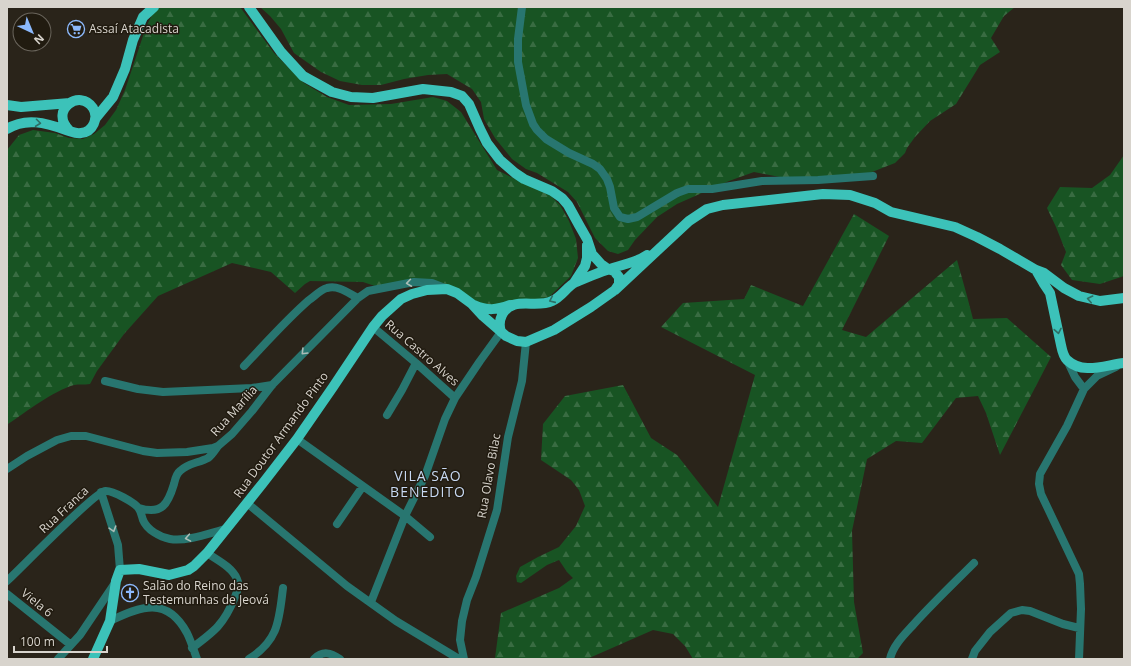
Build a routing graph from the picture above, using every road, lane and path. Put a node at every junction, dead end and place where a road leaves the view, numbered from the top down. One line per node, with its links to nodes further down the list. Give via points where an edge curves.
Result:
1 (154, 7): 6 (main road, via 143,17 132,40 125,69 113,97)
2 (249, 7): 11 (main road, via 281,52 303,76 332,92 351,97 373,98 423,89 462,96 500,160 515,174 562,198)
3 (522, 7): 9 (street, via 518,62 526,105 533,124 546,139 600,169 607,179 614,208 620,217 637,217 688,189 712,189 762,181)
4 (70, 103): 5 (main road, via 22,107); 6 (main road, via 85,101 93,108); 8 (main road, via 62,116 65,127)
5 (7, 105)
6 (95, 119): 8 (main road, via 94,124 86,132 80,134)
7 (7, 129): 8 (main road, one-way to 8, via 14,125 33,122)
8 (69, 130)
9 (873, 176)
10 (671, 237): 12 (main road, via 642,259); 13 (main road, via 707,209 824,194 850,195 892,212 955,227 990,243); 17 (main road)
11 (586, 239): 12 (main road, via 592,254); 14 (main road, via 585,266)
12 (608, 269): 14 (main road); 17 (main road, via 619,277 619,284)
13 (1036, 270): 15 (main road); 18 (main road)
14 (574, 283): 22 (main road, one-way to 22, via 552,302)
15 (1059, 284): 18 (main road, via 1052,284); 20 (main road, one-way to 15, via 1100,301 1090,299)
16 (447, 289): 19 (street, Rua Marília, one-way to 19, via 432,283 414,282 368,291); 21 (main road, via 458,293); 23 (main road, Rua Doutor Armando Pinto, via 427,290 400,299)
17 (615, 290): 25 (main road, via 554,330)
18 (1050, 293): 26 (main road, one-way to 26, via 1063,354)
19 (358, 298): 29 (street, via 336,287 321,290 294,313); 31 (street, Rua Marília, one-way to 31)
20 (1124, 298)
21 (472, 304): 22 (main road, via 492,310); 24 (main road)
22 (512, 304): 24 (main road, via 501,317)
23 (372, 327): 27 (street, Rua Castro Alves); 35 (main road, Rua Doutor Armando Pinto)
24 (501, 332): 25 (main road, via 511,339); 33 (street)
25 (526, 342): 65 (street, Rua Olavo Bilac, via 522,381 508,437 497,510 462,621 460,640)
26 (1067, 360): 28 (main road, via 1090,369); 32 (street)
27 (416, 363): 33 (street, Rua Castro Alves); 34 (street)
28 (1124, 363): 32 (street, via 1097,376)
29 (244, 366)
30 (105, 381): 31 (street, via 163,392)
31 (272, 385): 36 (street, Rua Marília, via 232,434)
32 (1084, 389): 55 (street, via 1040,474 1039,484 1041,494 1079,574)
33 (455, 398): 42 (street, via 425,476)
34 (386, 415)
35 (297, 439): 38 (street); 40 (main road, Rua Doutor Armando Pinto)
36 (218, 446): 37 (street, Rua Marília, via 187,452 157,453 86,436 71,436 57,440); 41 (street, via 207,458 181,470 164,505 156,510)
37 (7, 469)
38 (363, 486): 42 (street); 43 (street)
39 (101, 492): 41 (street, Rua Franca, via 114,492); 48 (street, one-way to 48, via 118,545); 49 (street, Rua Franca)
40 (247, 504): 44 (main road, Rua Doutor Armando Pinto); 53 (street, via 330,573)
41 (139, 508): 44 (street, one-way to 41, via 184,539 170,539 147,527)
42 (405, 516): 45 (street); 53 (street)
43 (337, 524)
44 (226, 529): 46 (main road, Rua Doutor Armando Pinto)
45 (430, 537)
46 (207, 553): 48 (main road, Rua Doutor Armando Pinto, via 188,570 169,575 139,569); 57 (street, via 234,573 238,586 231,608 220,626)
47 (974, 563): 66 (street, via 939,596 904,635)
48 (120, 570): 50 (main road)
49 (7, 581)
50 (116, 581): 54 (main road); 56 (street)
51 (283, 588): 58 (street, via 276,630 268,643)
52 (7, 594): 56 (street, Viela 6)
53 (371, 602): 64 (street, via 396,621)
54 (110, 621): 57 (street, via 129,612 147,608 167,611 180,623); 60 (main road)
55 (1080, 628): 67 (street, via 1030,611 1011,613 990,632); 68 (street)
56 (71, 646): 59 (street)
57 (192, 648): 61 (street)
58 (251, 658)
59 (58, 659)
60 (93, 659)
61 (197, 659)
62 (314, 659): 63 (street, via 324,652)
63 (340, 659)
64 (458, 659)
65 (464, 659)
66 (890, 659)
67 (972, 659)
68 (1079, 659)

